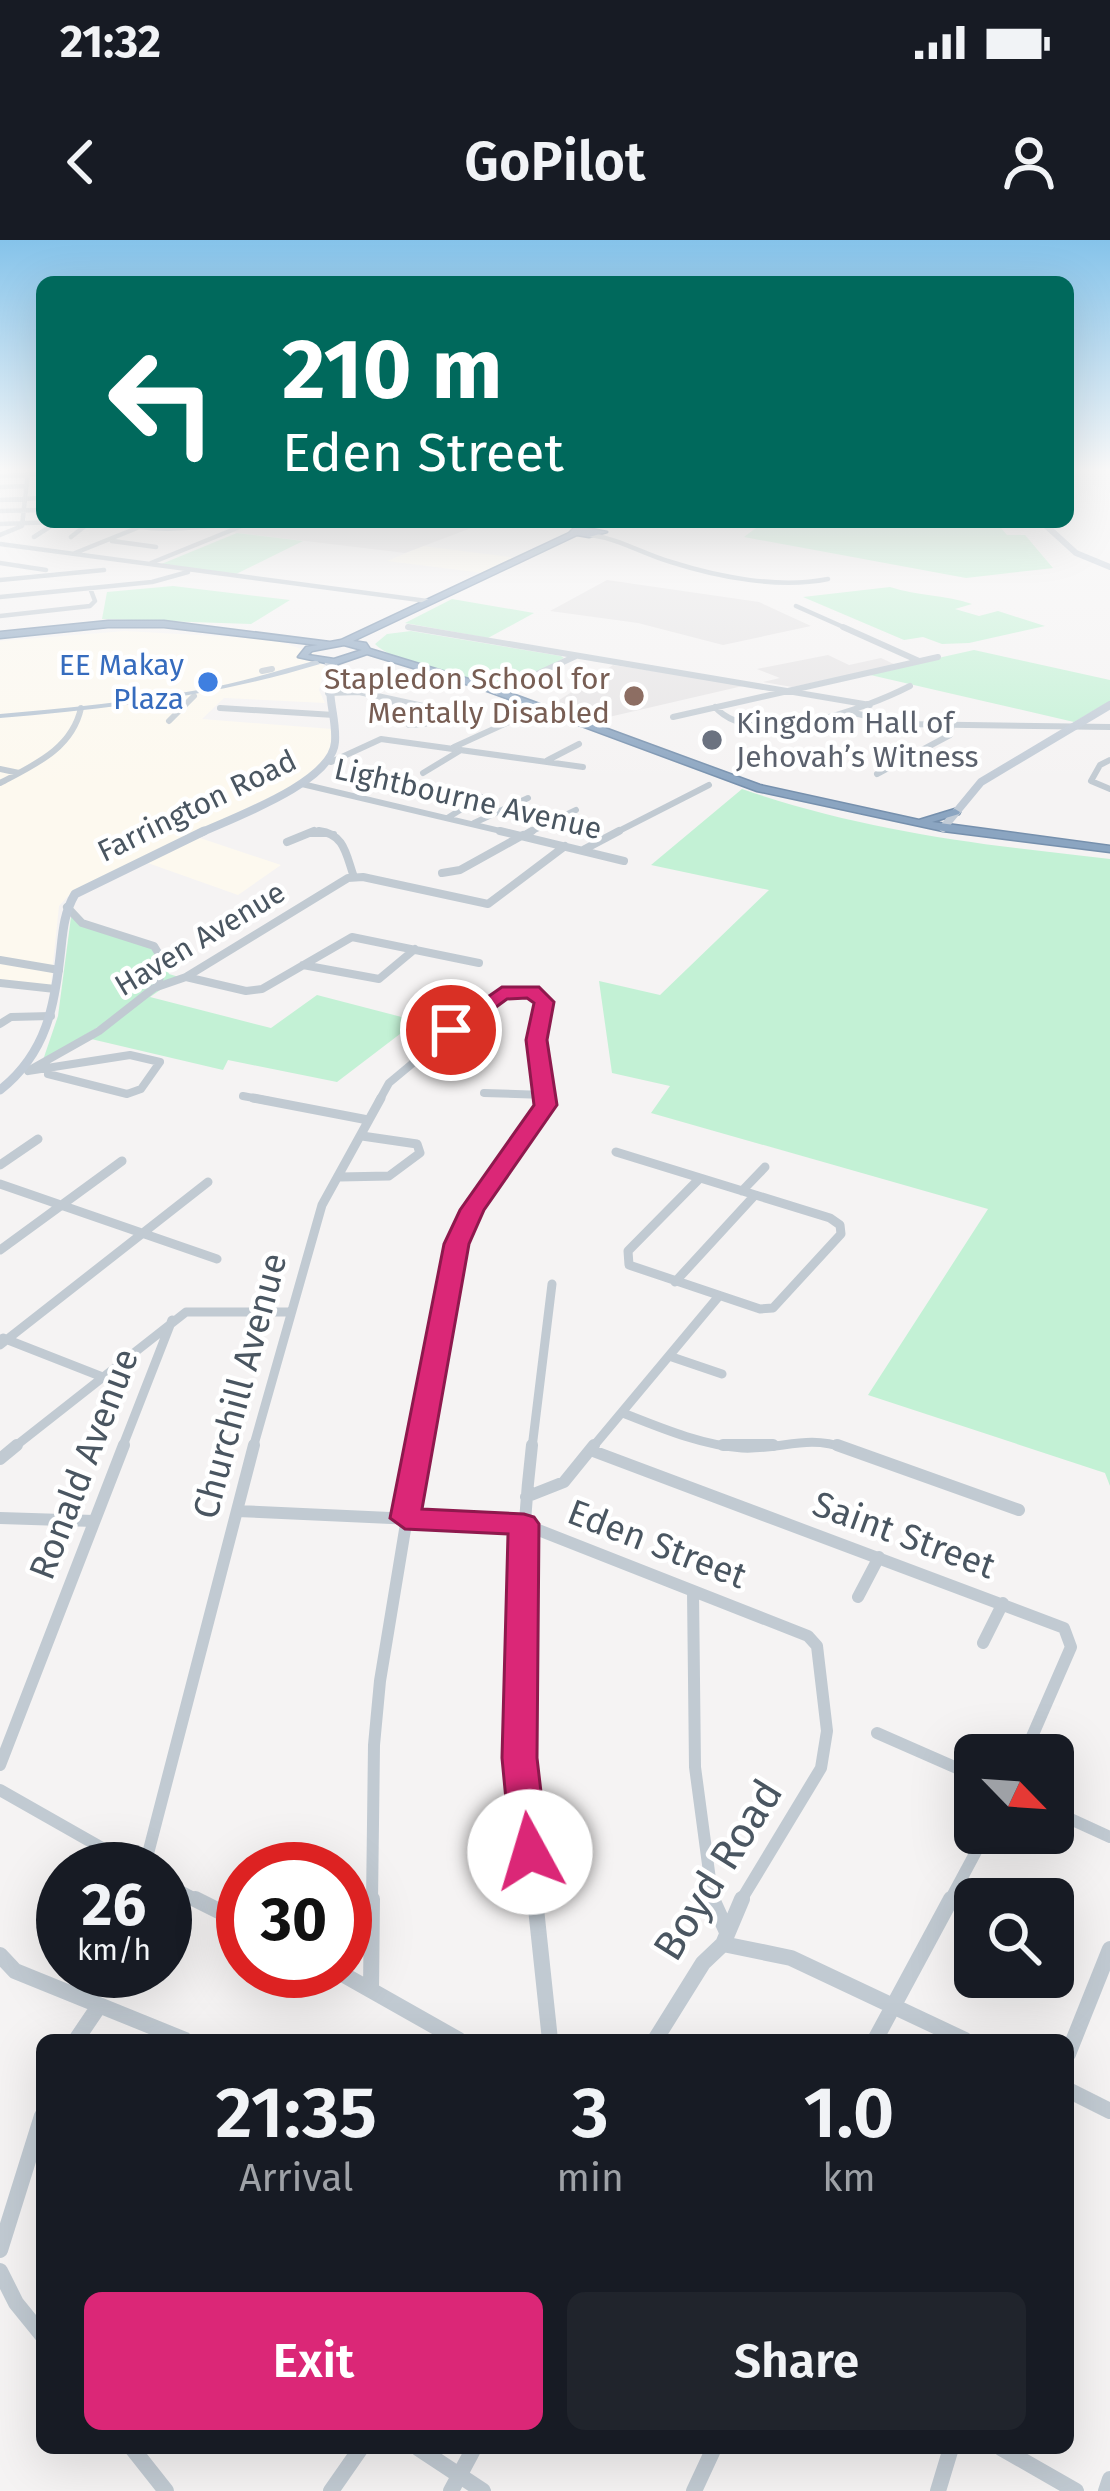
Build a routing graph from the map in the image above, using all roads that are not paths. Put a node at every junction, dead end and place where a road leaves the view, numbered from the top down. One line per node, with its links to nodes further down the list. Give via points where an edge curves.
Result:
1 (32, 577): 8 (street)
2 (172, 577): 9 (street)
3 (243, 577): 11 (street)
4 (486, 577): 11 (highway)
5 (490, 577): 18 (highway)
6 (768, 577): 7 (street)
7 (828, 579)
8 (0, 580)
9 (90, 588): 10 (street); 13 (street, via 90,606)
10 (0, 598)
11 (427, 602): 18 (highway)
12 (796, 606): 23 (street)
13 (0, 616)
14 (408, 627): 20 (street)
15 (275, 634): 16 (highway, via 108,624); 17 (highway); 18 (highway)
16 (0, 636): 19 (highway, via 163,627 290,640)
17 (326, 643): 18 (highway); 19 (highway)
18 (365, 643): 22 (highway); 25 (highway)
19 (307, 653): 24 (highway); 28 (main road)
20 (577, 656): 31 (street); 32 (street)
21 (938, 657): 23 (street)
22 (351, 659): 24 (highway); 25 (highway); 30 (street)
23 (920, 661): 31 (street)
24 (323, 662): 28 (main road); 30 (street, Farrington Road, via 334,667)
25 (397, 662): 32 (highway)
26 (272, 669): 27 (street)
27 (262, 671)
28 (245, 686): 33 (main road)
29 (910, 686): 35 (street)
30 (327, 687): 34 (street); 41 (street, Farrington Road)
31 (794, 689): 35 (street); 37 (street)
32 (506, 691): 68 (highway, via 725,778)
33 (194, 696): 38 (main road); 44 (street)
34 (389, 699): 34 (street, via 409,725 446,711)
35 (870, 705): 40 (street)
36 (1110, 705): 47 (street)
37 (715, 707): 40 (street, via 784,728); 43 (street)
38 (81, 708): 42 (main road); 56 (street, via 71,734)
39 (220, 709): 41 (street)
40 (854, 713): 46 (street, via 877,722)
41 (334, 715): 52 (street, Farrington Road)
42 (0, 716)
43 (673, 717)
44 (169, 721)
45 (508, 722): 50 (street)
46 (952, 725): 47 (street); 58 (street, via 950,735)
47 (1073, 726): 48 (street); 66 (street, via 989,776)
48 (1110, 728)
49 (579, 744): 53 (street)
50 (456, 749): 52 (street, via 376,739); 53 (street); 57 (street)
51 (1110, 760): 62 (street, via 1091,781)
52 (331, 762): 60 (street, Farrington Road)
53 (545, 762): 54 (street)
54 (583, 767)
55 (0, 770): 56 (street)
56 (19, 773): 59 (street)
57 (423, 773)
58 (878, 774)
59 (0, 783)
60 (302, 784): 67 (street, Lightbourne Avenue); 79 (street, Farrington Road, via 96,881)
61 (709, 785): 75 (street)
62 (1110, 789)
63 (481, 796): 67 (street)
64 (529, 798): 69 (street)
65 (576, 810): 71 (street)
66 (955, 812): 68 (highway); 70 (street)
67 (449, 818): 69 (street, Lightbourne Avenue)
68 (901, 820): 70 (highway)
69 (475, 824): 71 (street, Lightbourne Avenue)
70 (943, 828): 74 (highway)
71 (524, 835): 73 (street, Lightbourne Avenue); 77 (street)
72 (287, 842): 78 (street, via 333,833)
73 (566, 846): 75 (street, Lightbourne Avenue); 78 (street, via 488,904)
74 (1110, 849)
75 (583, 850): 76 (street, Lightbourne Avenue)
76 (624, 861)
77 (442, 873)
78 (354, 877): 85 (street, Haven Avenue)
79 (67, 907): 84 (street); 87 (street, via 82,923 154,946 163,962)
80 (415, 949): 82 (street); 83 (street, via 352,937); 83 (street, via 379,979)
81 (0, 960): 84 (street)
82 (479, 963)
83 (303, 965): 85 (street, via 254,991)
84 (58, 970): 88 (street)
85 (186, 976): 87 (street, Haven Avenue)
86 (0, 983): 88 (street)
87 (158, 986): 91 (street, Haven Avenue)
88 (56, 989): 89 (street)
89 (51, 1016): 90 (street); 91 (street)
90 (0, 1024)
91 (28, 1071): 92 (street); 93 (street)
92 (48, 1074): 92 (street, via 127,1094 141,1089 160,1062 130,1056)
93 (0, 1090)
94 (484, 1094): 95 (street)
95 (544, 1095): 97 (street, Churchill Avenue, via 536,1040 544,1002 513,991 477,1008 398,1075); 130 (street, via 532,1128 457,1244)
96 (243, 1096): 97 (street)
97 (368, 1120): 98 (street, Churchill Avenue)
98 (362, 1136): 104 (street, Churchill Avenue); 104 (street, via 407,1140 420,1153 389,1176)
99 (38, 1139): 102 (street)
100 (616, 1152): 105 (street)
101 (122, 1161): 110 (street)
102 (0, 1165)
103 (765, 1167): 108 (street)
104 (340, 1177): 117 (street, Churchill Avenue, via 322,1205)
105 (700, 1178): 108 (street); 114 (street, via 626,1257 634,1268)
106 (208, 1182): 111 (street)
107 (0, 1184): 110 (street)
108 (742, 1191): 109 (street)
109 (755, 1195): 114 (street); 116 (street, via 830,1218 842,1234 780,1306 760,1309)
110 (62, 1205): 111 (street); 112 (street)
111 (143, 1234): 113 (street); 119 (street)
112 (0, 1250)
113 (217, 1258)
114 (674, 1282): 116 (street)
115 (552, 1284): 126 (street)
116 (719, 1296): 120 (street)
117 (288, 1312): 118 (street, via 201,1309); 128 (street, Churchill Avenue)
118 (172, 1319): 122 (street); 131 (street, Ronald Avenue)
119 (2, 1341): 122 (street)
120 (669, 1356): 121 (street); 123 (street)
121 (722, 1373)
122 (100, 1376): 125 (street)
123 (623, 1413): 124 (street); 127 (street, via 743,1448 822,1441)
124 (593, 1451): 126 (street, via 552,1490); 133 (street, Saint Street)
125 (0, 1459)
126 (526, 1497): 132 (street)
127 (1019, 1510)
128 (237, 1511): 130 (street, Eden Street); 147 (street, Churchill Avenue)
129 (0, 1518): 131 (street)
130 (405, 1518): 132 (street, Eden Street); 149 (street, via 374,1745)
131 (94, 1521): 141 (street, Ronald Avenue)
132 (524, 1524): 134 (street, Eden Street); 159 (street, via 520,1758)
133 (879, 1557): 135 (street); 136 (street, Saint Street)
134 (693, 1592): 138 (street, Eden Street, via 818,1646); 150 (street, via 695,1767 713,1903)
135 (858, 1597)
136 (1003, 1604): 137 (street); 140 (street, Saint Street, via 1052,1621 1070,1637)
137 (983, 1643)
138 (826, 1731): 150 (street, Boyd Road, via 808,1797 733,1913)
139 (877, 1732): 142 (street)
140 (1033, 1734)
141 (0, 1765)
142 (954, 1767)
143 (0, 1790): 146 (street)
144 (1074, 1821): 145 (street)
145 (1110, 1837)
146 (93, 1842)
147 (148, 1842)
148 (975, 1854): 155 (street)
149 (372, 1907)
150 (726, 1938): 155 (street); 160 (street, Boyd Road)
151 (1110, 1949): 163 (street)
152 (0, 1955): 154 (street, via 15,1971)
153 (372, 1989): 158 (street)
154 (99, 2006): 156 (street); 157 (street)
155 (895, 2006): 161 (street); 162 (street)
156 (80, 2034)
157 (170, 2034)
158 (449, 2034)
159 (549, 2034)
160 (659, 2034)
161 (879, 2034)
162 (952, 2034)
163 (1074, 2039)
164 (1074, 2093): 165 (street)
165 (1110, 2111)
166 (36, 2135): 167 (street)
167 (0, 2250)
168 (0, 2271): 169 (street)
169 (36, 2328)
170 (137, 2454): 179 (street)
171 (358, 2454): 180 (street)
172 (424, 2454): 178 (street)
173 (470, 2454): 178 (street)
174 (711, 2454): 182 (street)
175 (949, 2454): 183 (street)
176 (1011, 2454): 184 (street)
177 (1110, 2479): 185 (street)
178 (455, 2483): 181 (street)
179 (166, 2491)
180 (331, 2491)
181 (483, 2491)
182 (694, 2491)
183 (938, 2491)
184 (1076, 2491)
185 (1106, 2491)

